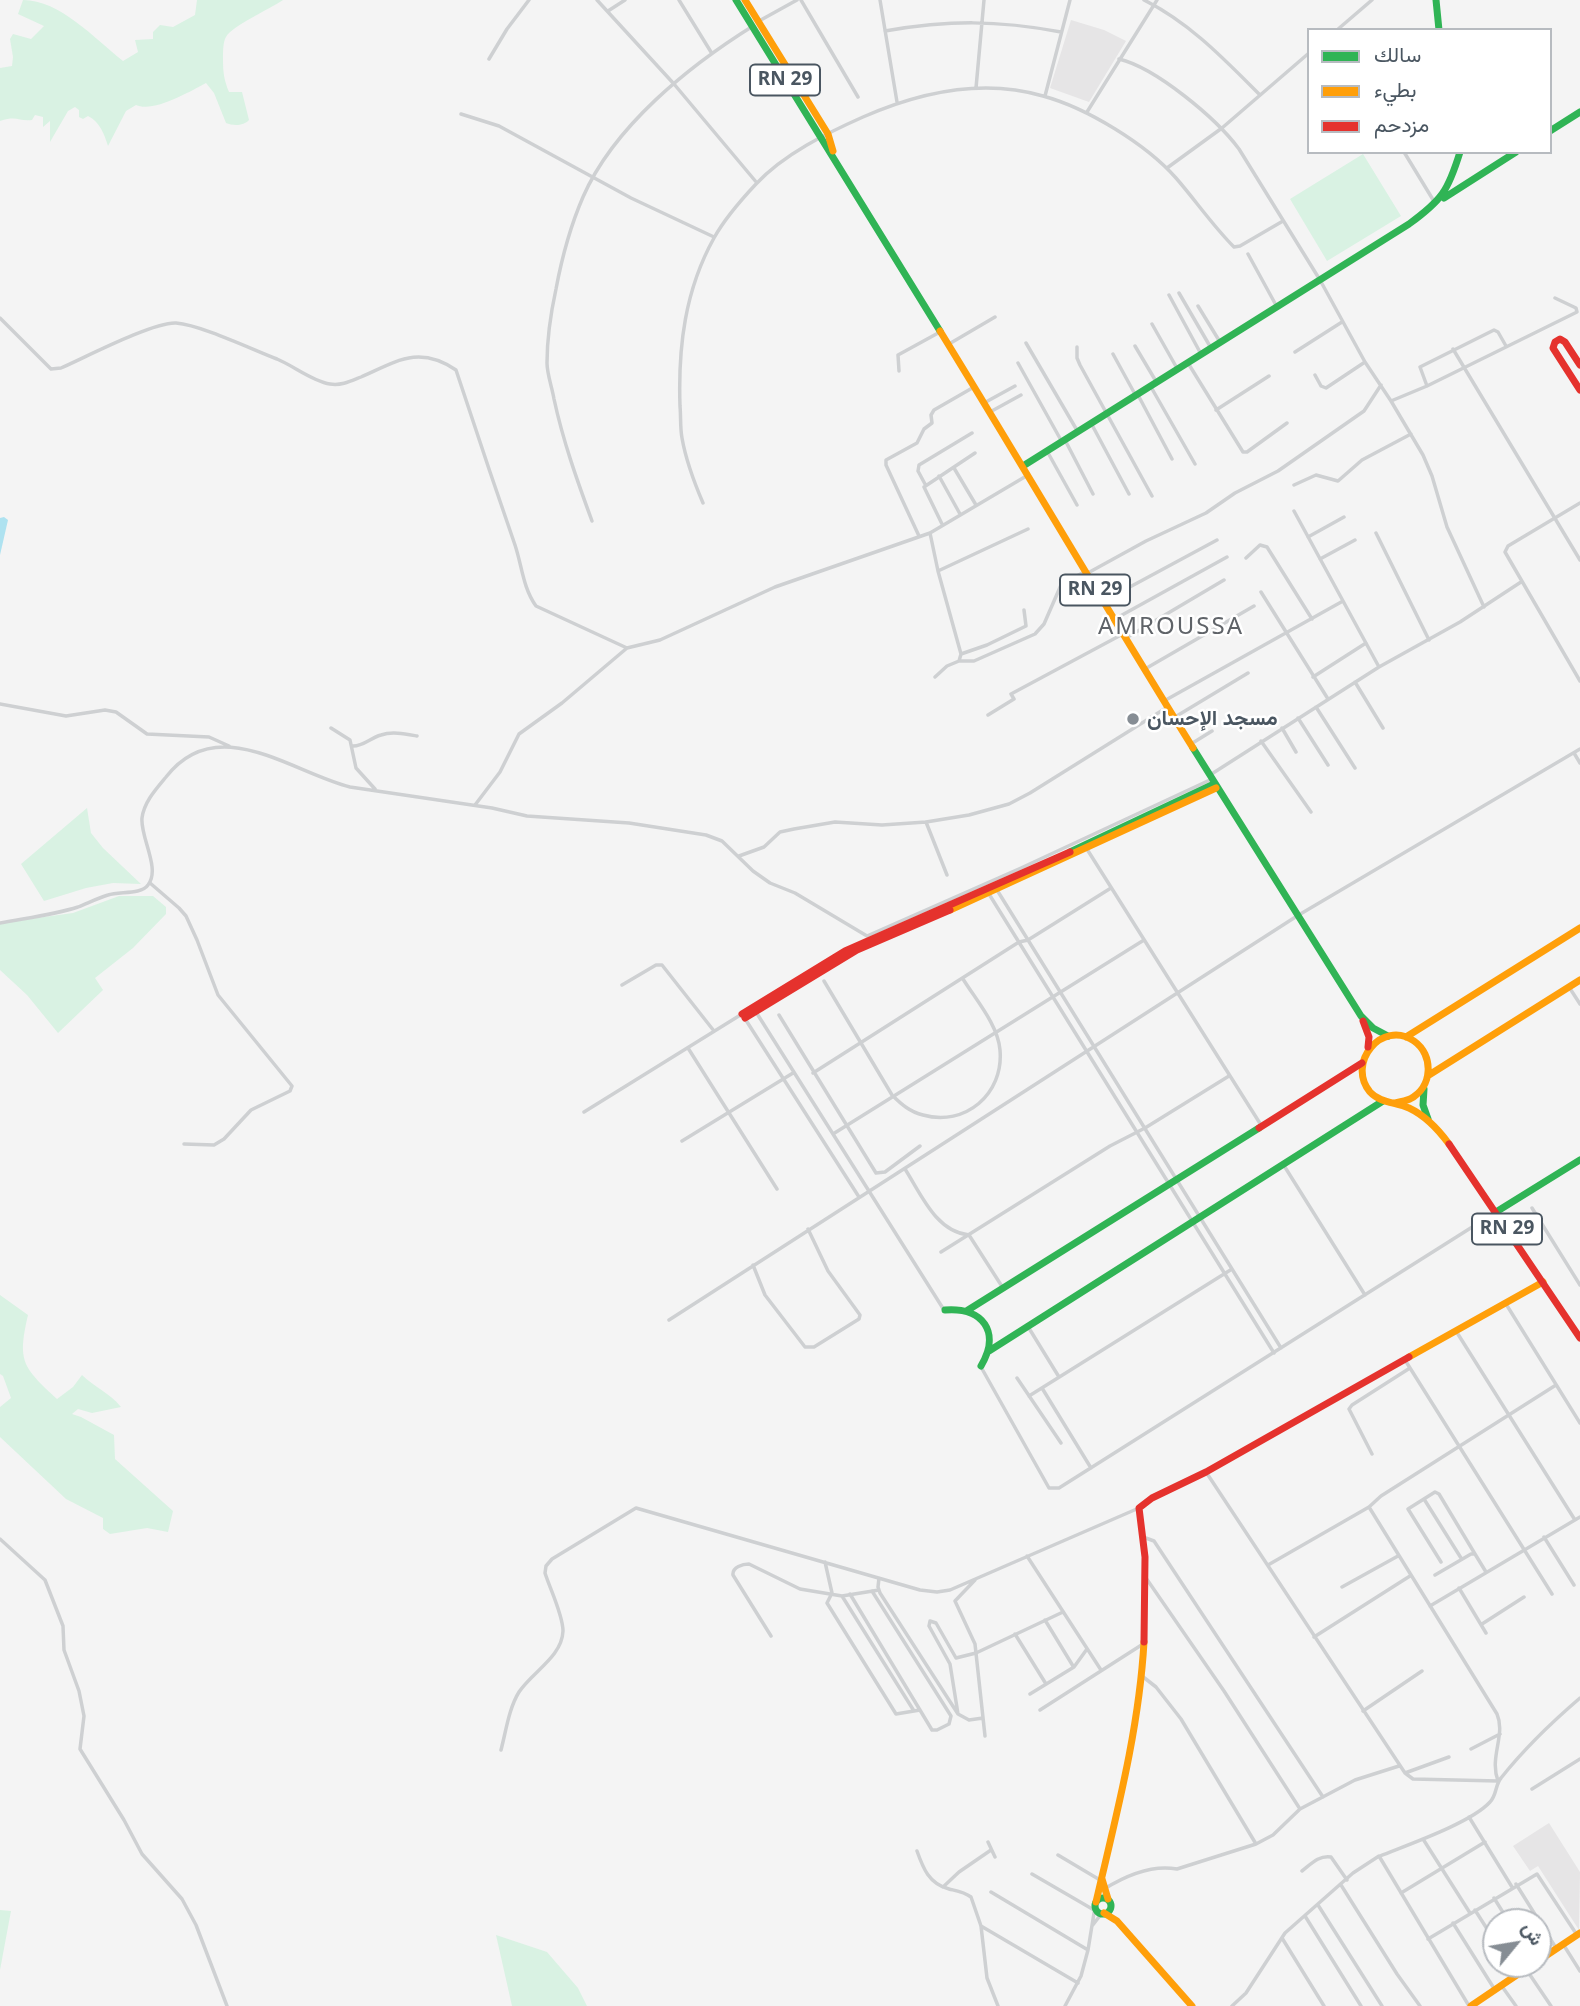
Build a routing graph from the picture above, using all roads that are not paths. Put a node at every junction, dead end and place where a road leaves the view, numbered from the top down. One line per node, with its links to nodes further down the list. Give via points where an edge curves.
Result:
1 (529, 0): 25 (street)
2 (597, 0): 16 (street)
3 (625, 0): 16 (street)
4 (679, 0): 23 (street)
5 (736, 0): 18 (main road, RN 29)
6 (745, 0): 18 (main road, RN 29)
7 (799, 0): 18 (street); 31 (street)
8 (880, 0): 21 (street)
9 (984, 0): 17 (street)
10 (1070, 0): 22 (street)
11 (1144, 0): 15 (street)
12 (1157, 0): 15 (street)
13 (1372, 0): 19 (street)
14 (1436, 0): 20 (main road)
15 (1154, 5): 26 (street); 29 (street, via 1208,43)
16 (608, 11): 27 (street)
17 (982, 22): 21 (street, via 932,23); 22 (street); 28 (street)
18 (755, 24): 23 (street); 38 (main road, RN 29)
19 (1339, 28)
20 (1439, 28)
21 (885, 31): 32 (street)
22 (1061, 32): 30 (street)
23 (711, 53): 27 (street)
24 (1307, 55): 29 (street)
25 (489, 59)
26 (1119, 59): 34 (street); 36 (street, via 1165,82)
27 (674, 84): 43 (street, via 624,134); 44 (street)
28 (976, 88): 30 (street); 32 (street)
29 (1260, 95): 36 (street)
30 (1045, 96): 34 (street)
31 (858, 97)
32 (897, 102): 38 (street)
33 (1580, 111): 37 (main road)
34 (1087, 112): 42 (street)
35 (461, 114): 43 (street, via 499,125)
36 (1222, 128): 42 (street); 47 (street)
37 (1552, 130)
38 (824, 136): 44 (street); 60 (main road, RN 29)
39 (1405, 154): 46 (street)
40 (1459, 154): 45 (main road)
41 (1513, 154): 45 (main road)
42 (1167, 168): 47 (street, via 1234,247)
43 (595, 176): 48 (street); 121 (street, via 564,250 547,364 564,443)
44 (757, 183): 48 (street)
45 (1444, 198): 46 (main road)
46 (1436, 204): 50 (main road)
47 (1283, 221): 50 (street)
48 (714, 237): 113 (street, via 687,307 679,378 681,435)
49 (1248, 254): 55 (street)
50 (1320, 280): 55 (main road); 58 (street)
51 (1179, 293): 67 (street)
52 (1169, 295): 71 (street)
53 (1555, 298): 65 (street, via 1576,307 1577,312)
54 (1198, 306): 61 (street)
55 (1277, 307): 61 (main road)
56 (995, 317): 63 (street)
57 (0, 318): 150 (street, via 51,369 173,323 279,360 330,384 347,383 408,357 444,362 456,370 527,592 536,607)
58 (1342, 322): 69 (street); 72 (street)
59 (1152, 324): 77 (street)
60 (940, 332): 63 (main road, RN 29); 78 (street, via 898,355)
61 (1220, 342): 67 (main road)
62 (1026, 343): 96 (street)
63 (949, 344): 85 (main road, RN 29)
64 (1135, 346): 81 (street)
65 (1506, 346): 68 (street, via 1494,330); 76 (street)
66 (1077, 347): 93 (street, via 1080,365)
67 (1211, 348): 71 (main road)
68 (1453, 349): 76 (street); 84 (street, via 1419,368)
69 (1295, 352)
70 (1112, 354): 88 (street)
71 (1201, 354): 74 (main road)
72 (1365, 362): 79 (street, via 1326,388); 82 (street)
73 (1018, 363): 99 (street)
74 (1188, 363): 77 (main road); 91 (street)
75 (1580, 366): 86 (main road, via 1565,342 1555,342 1553,348)
76 (1464, 368): 84 (street); 120 (street)
77 (1178, 370): 81 (main road)
78 (900, 371)
79 (1315, 375)
80 (1269, 376): 91 (street)
81 (1154, 385): 88 (main road); 103 (street)
82 (1381, 385): 89 (street); 135 (street, via 1364,411 1278,471)
83 (1015, 386): 90 (street)
84 (1427, 386): 89 (street)
85 (974, 387): 90 (main road, RN 29); 126 (street, via 934,410 932,424 917,443 886,460)
86 (1579, 387)
87 (1021, 395): 92 (street)
88 (1137, 395): 93 (main road); 102 (street)
89 (1391, 401): 98 (street)
90 (984, 403): 92 (main road, RN 29)
91 (1216, 410): 95 (street, via 1243,452)
92 (989, 412): 104 (main road, RN 29)
93 (1107, 414): 94 (main road); 112 (street)
94 (1091, 423): 96 (main road); 111 (street)
95 (1287, 423)
96 (1078, 432): 99 (main road)
97 (972, 433): 108 (street, via 919,465)
98 (1411, 434): 109 (street, via 1362,460 1338,481 1316,475); 142 (street)
99 (1063, 441): 100 (main road); 110 (street)
100 (1047, 452): 104 (main road); 116 (street)
101 (975, 453): 105 (street)
102 (1172, 459)
103 (1195, 464)
104 (1023, 466): 106 (main road, RN 29)
105 (954, 468): 107 (street); 115 (street)
106 (1028, 475): 115 (street); 135 (main road, RN 29)
107 (939, 477): 108 (street); 118 (street)
108 (925, 484): 122 (street, via 923,489)
109 (1294, 485)
110 (1093, 494)
111 (1129, 494)
112 (1152, 496)
113 (703, 503)
114 (1580, 503): 120 (street)
115 (976, 505): 118 (street)
116 (1077, 505)
117 (1294, 511): 127 (street)
118 (960, 514): 122 (street)
119 (1344, 517): 127 (street)
120 (1555, 518): 133 (street); 137 (street, via 1506,549 1505,556)
121 (592, 520)
122 (942, 524): 124 (street)
123 (1028, 528): 134 (street)
124 (930, 533): 126 (street); 134 (street)
125 (1376, 533): 148 (street)
126 (919, 537): 150 (street, via 775,587 660,640)
127 (1308, 537): 132 (street)
128 (1217, 540): 140 (street)
129 (1354, 540): 132 (street)
130 (1227, 557): 145 (street)
131 (1246, 558): 144 (street, via 1260,545 1267,547)
132 (1320, 559): 139 (street)
133 (1580, 559)
134 (937, 571): 151 (street)
135 (1085, 573): 140 (main road, RN 29); 152 (street, via 1061,585 1035,634 974,661)
136 (1224, 580): 147 (street)
137 (1521, 582): 142 (street); 158 (street)
138 (1261, 592): 146 (street)
139 (1343, 601): 144 (street); 149 (street)
140 (1102, 603): 145 (main road, RN 29)
141 (1254, 606): 154 (street)
142 (1484, 607): 148 (street)
143 (1024, 610): 151 (street, via 1026,626)
144 (1312, 619): 146 (street)
145 (1113, 620): 147 (main road, RN 29)
146 (1287, 633): 157 (street); 162 (street)
147 (1124, 636): 154 (main road, RN 29); 164 (street, via 1011,694 1014,699)
148 (1429, 640): 153 (street)
149 (1366, 643): 153 (street); 157 (street)
150 (627, 648): 184 (street, via 519,734 500,772)
151 (961, 654): 152 (street)
152 (959, 661): 156 (street)
153 (1379, 667): 159 (street)
154 (1144, 669): 162 (main road, RN 29)
155 (1248, 673): 165 (street)
156 (935, 677)
157 (1313, 677): 160 (street)
158 (1580, 681)
159 (1355, 682): 160 (street); 169 (street)
160 (1328, 699): 163 (street)
161 (0, 704): 175 (street, via 66,716 116,712 148,734 209,737)
162 (1166, 704): 165 (main road, RN 29); 186 (street, via 1009,804)
163 (1316, 707): 166 (street); 181 (street)
164 (988, 715)
165 (1174, 717): 173 (main road, RN 29)
166 (1298, 718): 168 (street); 180 (street)
167 (331, 728): 174 (street)
168 (1282, 728): 172 (street); 177 (street)
169 (1382, 728)
170 (1212, 731): 173 (street)
171 (417, 736): 174 (street, via 380,735)
172 (1261, 741): 182 (street); 185 (street)
173 (1191, 744): 182 (main road, RN 29)
174 (353, 746): 183 (street, via 356,768)
175 (234, 748): 183 (street, via 284,760 335,783); 190 (street, via 202,748 170,770 152,794 142,817 151,861)
176 (1580, 749): 178 (street)
177 (1296, 752)
178 (1574, 752): 179 (street); 193 (street)
179 (1580, 763)
180 (1328, 765)
181 (1355, 768)
182 (1213, 781): 187 (main road); 188 (street, via 867,936 771,883); 193 (main road, RN 29)
183 (376, 791): 184 (street)
184 (475, 805): 188 (street, via 527,816 692,831 722,841)
185 (1311, 812)
186 (926, 822): 188 (street, via 810,825 780,832 764,847); 189 (street)
187 (1085, 847): 191 (street); 192 (main road)
188 (739, 857)
189 (947, 876)
190 (150, 883): 194 (street, via 140,891); 240 (street, via 186,916 218,995 292,1086 251,1110 214,1145)
191 (1111, 888): 196 (street); 197 (street)
192 (992, 889): 196 (street); 198 (street); 208 (main road, via 852,952)
193 (1297, 916): 205 (street); 211 (main road, RN 29)
194 (0, 923)
195 (1580, 928): 215 (main road)
196 (1028, 940): 198 (street); 204 (street)
197 (1144, 940): 204 (street); 205 (street)
198 (1019, 942): 199 (street); 206 (street)
199 (963, 979): 213 (street); 216 (street)
200 (1580, 980): 203 (main road)
201 (824, 981): 216 (street)
202 (622, 985): 212 (street, via 656,965 664,966)
203 (1569, 987): 207 (street); 224 (main road)
204 (1060, 992): 206 (street); 217 (street)
205 (1177, 993): 217 (street); 225 (street)
206 (1053, 996): 213 (street); 219 (street)
207 (1580, 1004)
208 (755, 1009): 210 (main road); 222 (street)
209 (779, 1015): 223 (street)
210 (744, 1016): 212 (street); 226 (street)
211 (1361, 1016): 214 (main road, RN 29); 220 (main road, RN 29, via 1369,1037)
212 (714, 1031): 218 (street)
213 (996, 1032): 228 (street); 228 (street, via 1000,1049 997,1079 990,1093 968,1112 939,1118 922,1115)
214 (1388, 1036): 215 (main road); 220 (main road)
215 (1406, 1037): 224 (main road, via 1424,1052)
216 (861, 1043): 223 (street); 228 (street)
217 (1094, 1046): 219 (street); 236 (street)
218 (688, 1048): 231 (street); 232 (street)
219 (1087, 1051): 237 (street); 244 (street)
220 (1367, 1051): 221 (main road)
221 (1362, 1063): 229 (main road, via 1366,1086); 234 (main road)
222 (793, 1073): 226 (street); 238 (street)
223 (813, 1073): 235 (street)
224 (1429, 1074): 227 (main road)
225 (1229, 1076): 234 (street); 236 (street)
226 (783, 1079): 232 (street); 248 (street)
227 (1425, 1085): 230 (main road, via 1412,1099); 233 (main road, via 1423,1105)
228 (893, 1096): 235 (street)
229 (1383, 1101): 230 (main road, RN 29); 243 (main road)
230 (1394, 1103): 233 (main road, RN 29, via 1414,1110)
231 (584, 1112)
232 (729, 1112): 239 (street); 246 (street)
233 (1431, 1124): 250 (main road, RN 29)
234 (1261, 1125): 245 (main road)
235 (846, 1126): 238 (street); 241 (street, via 876,1173)
236 (1145, 1128): 237 (street); 245 (street)
237 (1137, 1133): 245 (street); 253 (street)
238 (833, 1134): 247 (street)
239 (682, 1141)
240 (184, 1144)
241 (920, 1146)
242 (1580, 1161): 250 (main road)
243 (1283, 1164): 251 (main road); 261 (street)
244 (905, 1168): 247 (street); 253 (street, via 940,1222 953,1232)
245 (1172, 1181): 251 (street); 251 (street); 260 (main road)
246 (777, 1189)
247 (870, 1190): 248 (street); 264 (street)
248 (859, 1197): 252 (street)
249 (1532, 1208): 259 (street)
250 (1496, 1212): 258 (main road, RN 29); 261 (street)
251 (1196, 1219): 256 (street); 257 (street); 266 (main road)
252 (808, 1229): 255 (street); 255 (street, via 859,1319 814,1347 805,1347 765,1295)
253 (969, 1235): 254 (street); 260 (street)
254 (941, 1252)
255 (753, 1265): 265 (street)
256 (1232, 1269): 257 (street); 269 (street)
257 (1225, 1274): 271 (street); 275 (street)
258 (1543, 1282): 262 (main road); 268 (main road, RN 29)
259 (1580, 1285)
260 (1003, 1288): 263 (main road)
261 (1365, 1295): 269 (street)
262 (1506, 1304): 267 (main road); 277 (street)
263 (968, 1310): 264 (main road); 270 (main road, via 988,1329)
264 (945, 1311)
265 (668, 1320)
266 (1027, 1325): 270 (main road); 275 (street)
267 (1456, 1331): 272 (main road); 280 (street)
268 (1580, 1338)
269 (1282, 1348): 271 (street)
270 (989, 1351): 273 (main road)
271 (1274, 1353): 285 (street)
272 (1405, 1360): 274 (street); 286 (main road)
273 (981, 1366): 285 (street, via 1049,1488 1059,1488)
274 (1410, 1368): 283 (street); 284 (street, via 1349,1409)
275 (1059, 1377): 278 (street)
276 (1017, 1378): 279 (street)
277 (1556, 1385): 280 (street); 281 (street)
278 (1042, 1388): 279 (street); 285 (street)
279 (1029, 1396): 282 (street)
280 (1510, 1415): 283 (street); 290 (street)
281 (1580, 1423)
282 (1061, 1443)
283 (1461, 1446): 288 (street); 294 (street)
284 (1373, 1454)
285 (1091, 1468)
286 (1206, 1472): 289 (main road); 301 (street)
287 (1424, 1499): 295 (street, via 1439,1494); 298 (street); 300 (street, via 1409,1511)
288 (1369, 1507): 297 (street); 301 (street)
289 (1139, 1508): 291 (main road); 296 (street)
290 (1578, 1518): 292 (street)
291 (1143, 1537): 307 (main road); 351 (street, via 1154,1541)
292 (1544, 1538): 294 (street); 308 (street)
293 (0, 1539): 399 (street, via 45,1580 63,1626 64,1650 79,1691 84,1716 80,1749 142,1854 182,1899)
294 (1524, 1549): 302 (street); 315 (street)
295 (1475, 1554): 298 (street); 302 (street)
296 (1027, 1556): 306 (street); 319 (street)
297 (1398, 1556): 304 (street); 309 (street)
298 (1461, 1558): 303 (street)
299 (825, 1562): 305 (street); 313 (street); 344 (street, via 636,1508 616,1518 546,1566 563,1628 561,1642 519,1691)
300 (1441, 1562)
301 (1267, 1566): 325 (street)
302 (1486, 1572): 310 (street)
303 (1435, 1575)
304 (1410, 1576): 318 (street); 325 (street)
305 (879, 1578): 306 (street, via 937,1592); 311 (street)
306 (976, 1578): 328 (street, via 955,1601 973,1636)
307 (1146, 1578): 326 (main road); 352 (street)
308 (1574, 1585)
309 (1342, 1587)
310 (1458, 1588): 318 (street); 321 (street)
311 (879, 1590): 312 (street); 339 (street)
312 (872, 1591): 314 (street); 337 (street, via 951,1721 932,1730)
313 (832, 1593): 316 (street); 324 (street, via 800,1589 749,1563 735,1569 733,1575); 337 (street, via 827,1603 896,1714)
314 (850, 1594): 316 (street); 337 (street)
315 (1552, 1594)
316 (842, 1596): 337 (street)
317 (1524, 1597): 321 (street)
318 (1430, 1606): 341 (street, via 1502,1723)
319 (1063, 1612): 320 (street); 327 (street)
320 (1045, 1620): 323 (street); 329 (street)
321 (1481, 1625): 322 (street)
322 (1486, 1633)
323 (1015, 1634): 328 (street); 333 (street)
324 (771, 1636)
325 (1314, 1637): 338 (street)
326 (1143, 1644): 330 (street); 332 (main road)
327 (1087, 1649): 329 (street); 330 (street)
328 (976, 1653): 339 (street, via 954,1657 936,1623 929,1623 951,1668); 340 (street)
329 (1074, 1667): 333 (street)
330 (1101, 1670): 336 (street)
331 (1422, 1671): 338 (street)
332 (1142, 1676): 357 (street, via 1181,1719); 366 (main road)
333 (1046, 1684): 334 (street)
334 (1030, 1694)
335 (1580, 1698): 349 (street)
336 (1040, 1710)
337 (917, 1711)
338 (1363, 1711): 347 (street)
339 (958, 1714): 340 (street, via 969,1720)
340 (983, 1718): 342 (street)
341 (1500, 1734): 343 (street); 349 (street)
342 (985, 1737)
343 (1471, 1749)
344 (502, 1750)
345 (1449, 1757): 348 (street)
346 (1580, 1759): 350 (street)
347 (1399, 1766): 348 (street); 351 (street, via 1355,1780)
348 (1405, 1773): 349 (street, via 1413,1779)
349 (1498, 1781): 353 (street, via 1493,1800)
350 (1532, 1789)
351 (1323, 1797): 352 (street)
352 (1300, 1809): 357 (street, via 1273,1835)
353 (1469, 1816): 354 (street); 356 (street)
354 (1423, 1839): 361 (street); 363 (street)
355 (988, 1842): 358 (street)
356 (1485, 1842): 363 (street); 369 (street)
357 (1256, 1844): 371 (street, via 1177,1870 1165,1867 1126,1876)
358 (991, 1850): 362 (street); 370 (street)
359 (917, 1851): 370 (street, via 924,1870)
360 (1058, 1855): 366 (street)
361 (1380, 1856): 367 (street); 373 (street)
362 (995, 1857)
363 (1441, 1868): 373 (street); 380 (street)
364 (1302, 1871): 367 (street, via 1328,1856)
365 (1032, 1874): 378 (street)
366 (1101, 1878): 371 (main road); 378 (main road)
367 (1347, 1880): 368 (street)
368 (1341, 1885): 376 (street); 407 (street)
369 (1514, 1886): 374 (street); 387 (street, via 1539,1874); 390 (street)
370 (943, 1887): 385 (street, via 971,1897)
371 (1104, 1889): 375 (main road)
372 (991, 1892): 391 (street)
373 (1401, 1893): 389 (street)
374 (1494, 1898): 377 (street); 379 (street)
375 (1109, 1903): 378 (main road); 378 (main road, via 1103,1898); 382 (main road)
376 (1318, 1905): 381 (street); 406 (street)
377 (1500, 1908)
378 (1098, 1909): 382 (main road); 386 (street); 386 (street)
379 (1475, 1910): 380 (street); 383 (street)
380 (1470, 1913): 384 (street)
381 (1305, 1916): 388 (street); 405 (street)
382 (1117, 1921): 402 (main road)
383 (1482, 1921)
384 (1453, 1923): 389 (street); 397 (street)
385 (981, 1926): 396 (street); 400 (street, via 987,1978)
386 (1091, 1928): 391 (street)
387 (1578, 1934): 390 (main road)
388 (1282, 1938): 403 (street); 404 (street)
389 (1428, 1939): 408 (street)
390 (1560, 1946): 392 (main road); 393 (street)
391 (1088, 1950): 396 (street)
392 (1552, 1951)
393 (1580, 1971)
394 (1512, 1978): 397 (main road)
395 (1536, 1978): 410 (street)
396 (1078, 1983): 401 (street)
397 (1498, 1988): 398 (main road); 409 (street)
398 (1481, 2003): 408 (main road)
399 (227, 2006)
400 (998, 2006)
401 (1065, 2006)
402 (1192, 2006)
403 (1232, 2006)
404 (1324, 2006)
405 (1361, 2006)
406 (1382, 2006)
407 (1420, 2006)
408 (1470, 2006)
409 (1516, 2006)
410 (1551, 2006)

